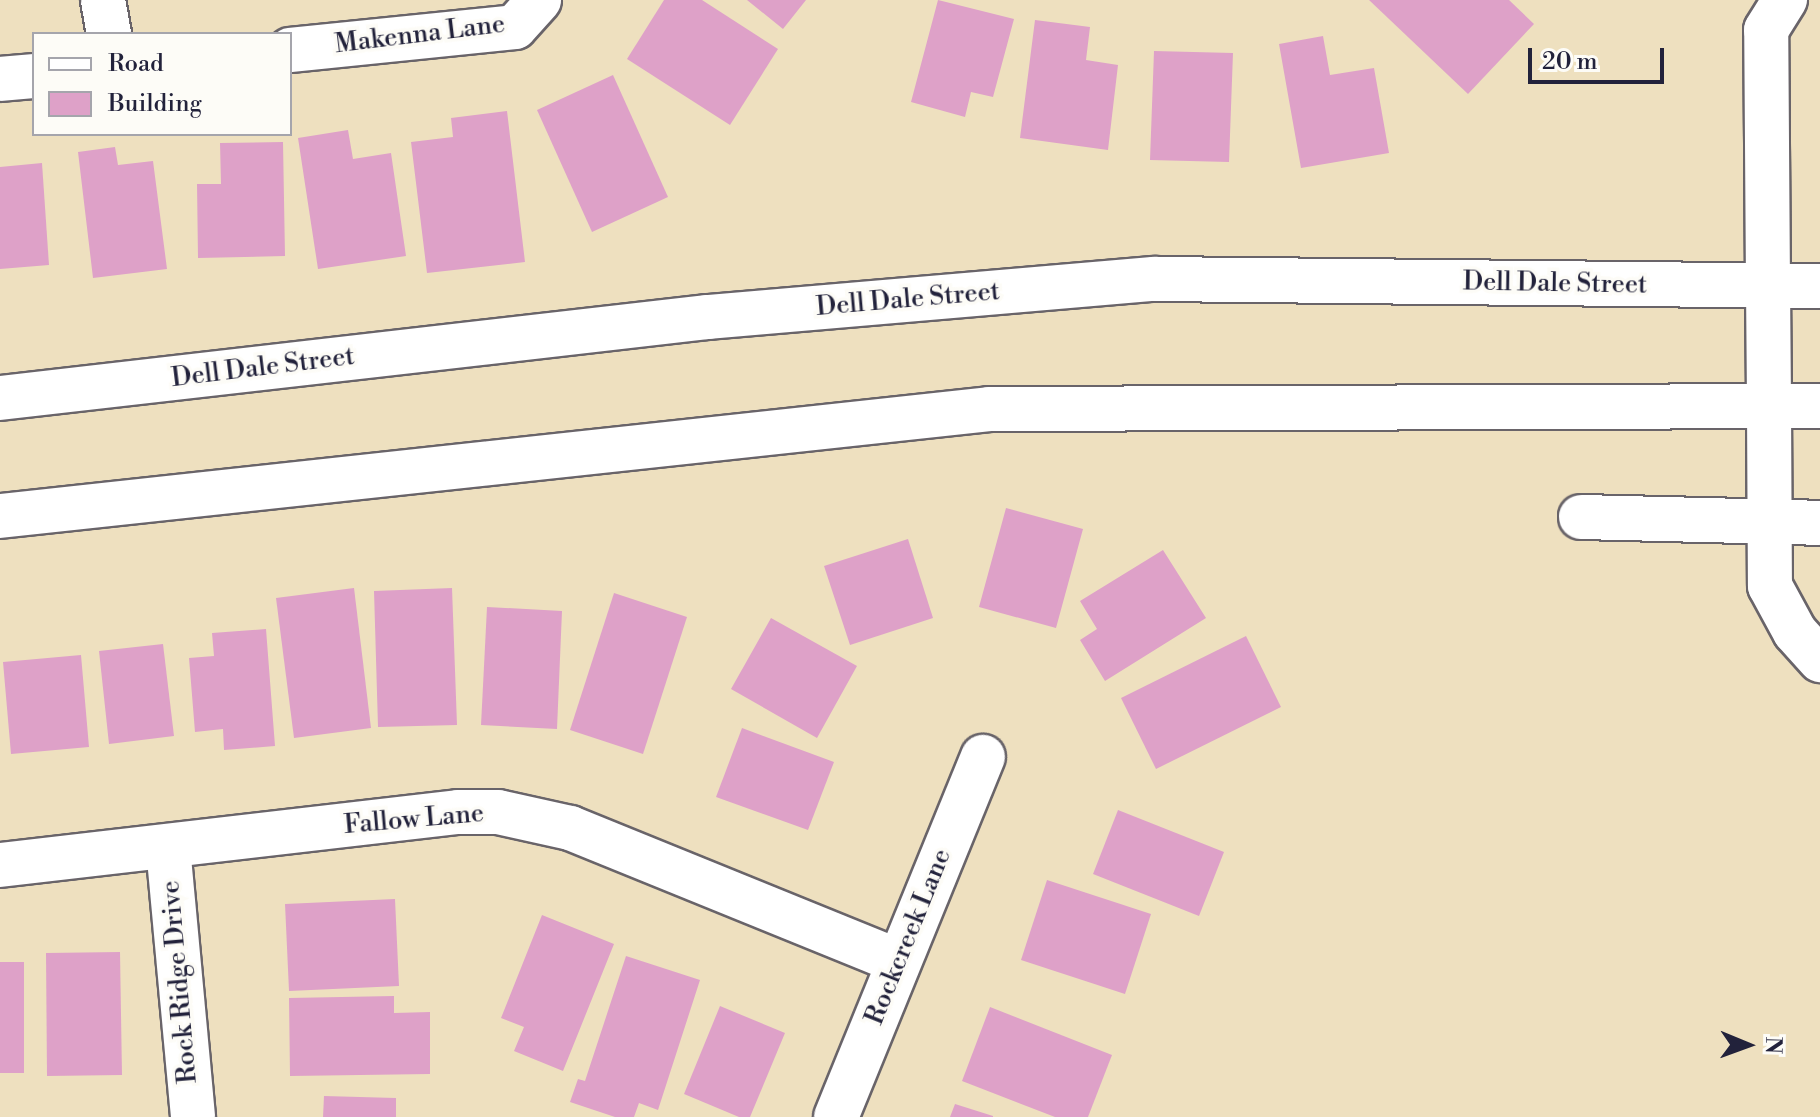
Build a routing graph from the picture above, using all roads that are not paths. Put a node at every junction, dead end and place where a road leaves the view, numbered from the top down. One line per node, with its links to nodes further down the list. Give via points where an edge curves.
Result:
1 (103, 0): 4 (main road)
2 (539, 0): 5 (main road, Makenna Lane, via 515,27)
3 (1785, 0): 8 (main road, via 1766,30)
4 (109, 32)
5 (292, 50)
6 (32, 76): 7 (main road)
7 (0, 79)
8 (1768, 286): 9 (main road, Dell Dale Street); 10 (main road, Dell Dale Street, via 1154,279 708,317); 12 (main road)
9 (1820, 286)
10 (0, 398)
11 (1820, 406): 12 (main road)
12 (1769, 407): 13 (main road, via 989,409); 15 (main road)
13 (0, 516)
14 (1581, 517): 15 (main road)
15 (1769, 523): 16 (main road); 17 (main road, via 1770,586 1795,632)
16 (1820, 523)
17 (1820, 660)
18 (983, 757): 21 (main road, Rockcreek Lane)
19 (168, 847): 20 (main road, Fallow Lane); 21 (main road, Fallow Lane, via 458,812 533,817); 22 (main road, Rock Ridge Drive)
20 (0, 865)
21 (898, 961): 23 (main road, Rockcreek Lane)
22 (193, 1117)
23 (836, 1117)

